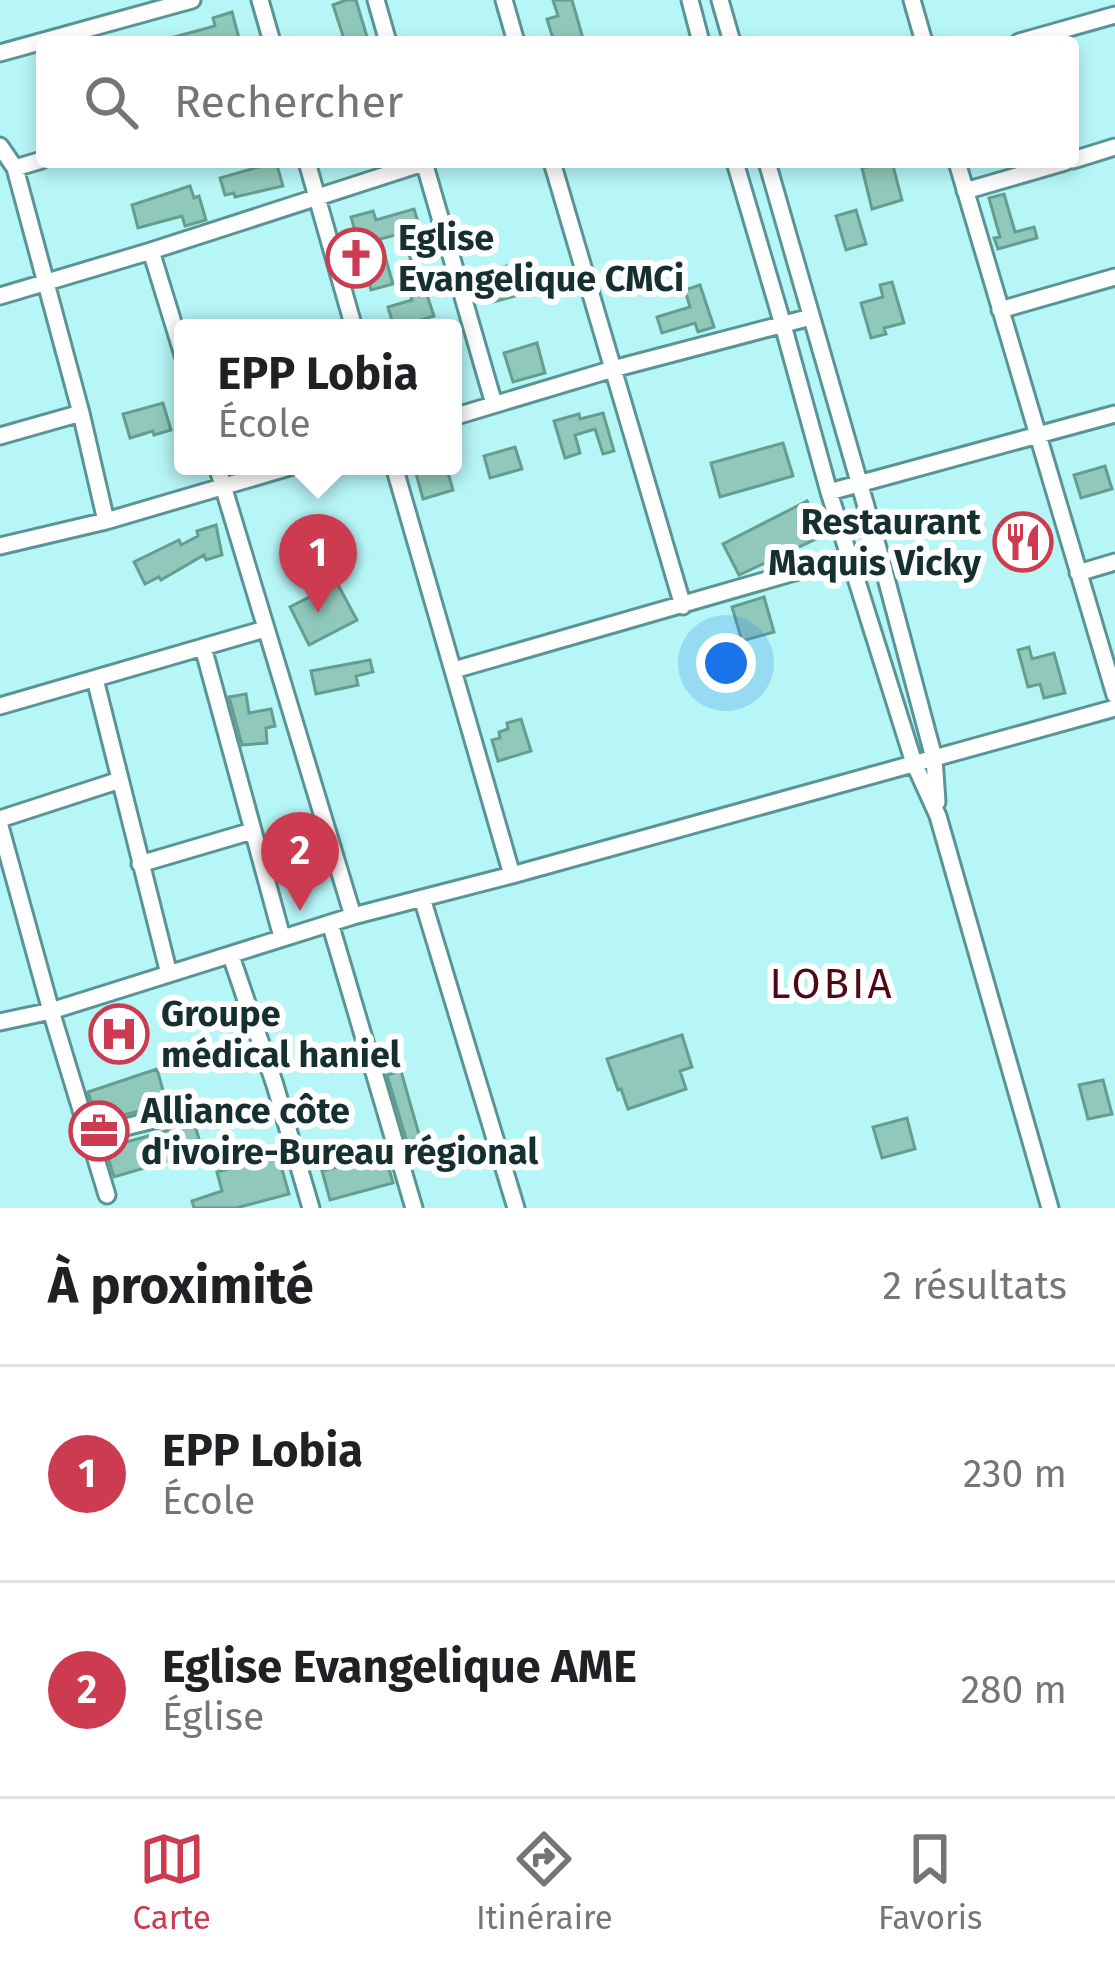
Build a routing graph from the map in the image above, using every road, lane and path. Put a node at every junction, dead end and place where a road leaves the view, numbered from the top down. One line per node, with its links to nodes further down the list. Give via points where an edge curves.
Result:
1 (192, 0): 9 (street)
2 (260, 0): 10 (street)
3 (376, 0): 11 (street)
4 (504, 0): 12 (street)
5 (690, 0): 13 (street)
6 (720, 0): 14 (street)
7 (912, 0): 15 (street)
8 (1115, 15): 16 (street)
9 (62, 36)
10 (270, 36)
11 (386, 36)
12 (514, 36)
13 (699, 36)
14 (730, 36)
15 (922, 36)
16 (1040, 36)
17 (36, 43): 18 (street)
18 (0, 53)
19 (0, 146): 23 (street)
20 (1115, 148): 21 (street)
21 (1079, 158)
22 (36, 162): 23 (street)
23 (16, 168): 36 (street)
24 (309, 168): 33 (street)
25 (406, 168): 33 (street)
26 (426, 168): 44 (street)
27 (554, 168): 43 (street)
28 (737, 168): 42 (street)
29 (769, 168): 39 (street)
30 (959, 168): 32 (street)
31 (1045, 168): 32 (street)
32 (965, 191): 38 (street)
33 (318, 198): 34 (street); 40 (street)
34 (151, 250): 36 (street); 41 (street)
35 (1115, 277): 38 (street)
36 (47, 282): 37 (street); 45 (street)
37 (0, 296)
38 (1000, 310): 49 (street)
39 (811, 316): 42 (street); 53 (street)
40 (352, 319)
41 (174, 325)
42 (784, 325): 43 (street); 55 (street)
43 (613, 369): 44 (street); 62 (street)
44 (494, 404): 46 (street)
45 (81, 413): 48 (street); 56 (street)
46 (462, 414)
47 (1115, 414): 49 (street)
48 (0, 436)
49 (1036, 436): 53 (street); 61 (street)
50 (220, 475): 54 (street)
51 (263, 475): 54 (street)
52 (397, 475): 65 (street)
53 (860, 484): 55 (street); 58 (street)
54 (223, 487): 56 (street); 63 (street)
55 (829, 492): 59 (street)
56 (106, 520): 57 (street)
57 (0, 546)
58 (878, 548): 59 (street); 70 (street)
59 (851, 557): 62 (street); 71 (street)
60 (1115, 562): 61 (street)
61 (1078, 573): 67 (street)
62 (683, 606): 65 (street)
63 (266, 629): 64 (street); 79 (street)
64 (203, 647): 66 (street); 75 (street)
65 (454, 670): 77 (street)
66 (95, 679): 68 (street); 72 (street)
67 (1115, 694)
68 (0, 706)
69 (1115, 708): 70 (street)
70 (934, 758): 71 (street); 73 (street)
71 (914, 764): 73 (street); 77 (street)
72 (120, 780): 74 (street); 76 (street)
73 (938, 816): 92 (street)
74 (0, 822): 84 (street)
75 (252, 831): 76 (street); 81 (street)
76 (140, 864): 83 (street)
77 (512, 875): 78 (street)
78 (422, 898): 79 (street); 91 (street)
79 (353, 916): 80 (street)
80 (330, 923): 81 (street); 90 (street)
81 (282, 937): 82 (street)
82 (231, 956): 83 (street); 89 (street)
83 (169, 974): 84 (street)
84 (51, 1011): 85 (street); 87 (street)
85 (0, 1022)
86 (195, 1110): 87 (street)
87 (88, 1136): 88 (street)
88 (107, 1195)
89 (311, 1208)
90 (414, 1208)
91 (516, 1208)
92 (1050, 1208)

